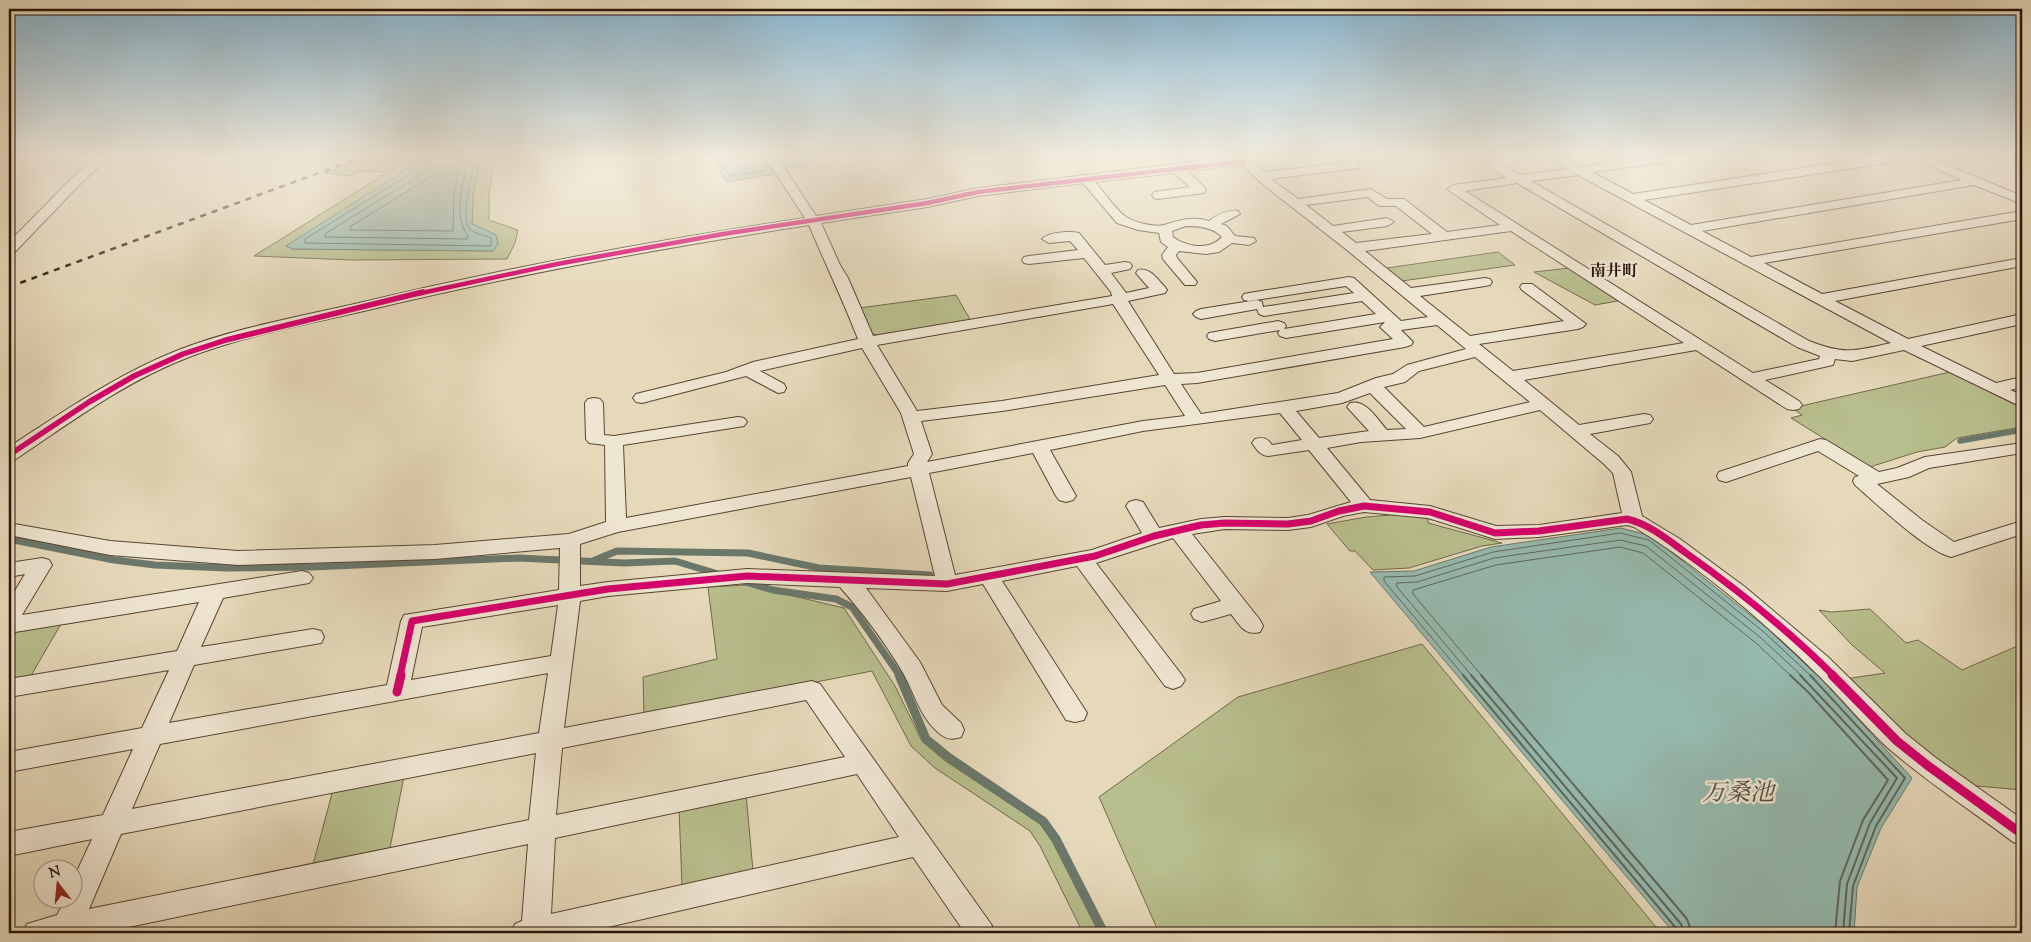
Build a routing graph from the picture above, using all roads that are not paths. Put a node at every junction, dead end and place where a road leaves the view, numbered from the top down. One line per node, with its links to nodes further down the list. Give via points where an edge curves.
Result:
1 (57, 201): 28 (street)
2 (800, 201): 15 (street)
3 (936, 201): 15 (street)
4 (1105, 201): 20 (street, via 1122,220)
5 (1293, 201): 12 (street)
6 (1311, 201): 12 (street)
7 (1381, 201): 22 (street, via 1398,202)
8 (1472, 201): 18 (street)
9 (1555, 201): 53 (street, via 1803,344)
10 (1636, 201): 19 (street)
11 (1860, 201): 19 (street)
12 (1296, 203): 21 (street)
13 (1233, 214): 17 (street)
14 (2022, 215): 31 (street)
15 (812, 220): 49 (street, via 841,278); 82 (street, via 548,266 226,340 183,354 134,376)
16 (1387, 222): 21 (street)
17 (1212, 225): 20 (street, via 1182,223); 24 (street, via 1227,232)
18 (1514, 227): 22 (street); 51 (street)
19 (1688, 229): 31 (street)
20 (1164, 230): 26 (street, via 1166,239)
21 (1330, 230): 27 (street)
22 (1444, 236): 27 (street)
23 (1050, 239): 29 (street, via 1074,236)
24 (1228, 239): 25 (street); 26 (street, via 1225,244 1212,249 1193,250)
25 (1248, 241)
26 (1176, 246): 36 (street, via 1169,255 1170,260)
27 (1353, 248): 39 (street)
28 (9, 250)
29 (1088, 253): 30 (street); 34 (street)
30 (1029, 260)
31 (1750, 261): 41 (street)
32 (2022, 262): 41 (street)
33 (1125, 266): 34 (street)
34 (1101, 270): 40 (street)
35 (1143, 273): 40 (street, via 1160,290)
36 (1190, 282)
37 (1484, 282): 39 (street)
38 (1528, 287): 52 (street, via 1578,324)
39 (1408, 293): 44 (street)
40 (1120, 298): 49 (street); 58 (street, via 1121,305)
41 (1820, 299): 50 (street)
42 (1261, 308): 43 (street); 46 (street, via 1249,297 1349,281); 47 (street)
43 (1201, 314)
44 (1440, 320): 46 (street); 52 (street)
45 (2022, 320): 50 (street)
46 (1393, 321): 47 (street); 54 (street, via 1388,328 1405,342)
47 (1282, 330): 48 (street); 54 (street)
48 (1215, 336)
49 (867, 342): 55 (street); 70 (street)
50 (1905, 344): 53 (street, via 1852,356); 62 (street)
51 (1698, 345): 56 (street); 57 (street)
52 (1472, 346): 56 (street); 60 (street)
53 (1828, 354): 57 (street, via 1827,362)
54 (1312, 358): 58 (street, via 1197,378)
55 (747, 370): 61 (street); 63 (street)
56 (1510, 376): 66 (street)
57 (1751, 378): 67 (street)
58 (1168, 379): 70 (street); 72 (street)
59 (2022, 382): 62 (street)
60 (1373, 386): 69 (street, via 1342,398); 75 (street)
61 (778, 388)
62 (1995, 388): 64 (street)
63 (642, 398)
64 (2022, 402)
65 (594, 403): 77 (street, via 595,439)
66 (1543, 404): 74 (street); 75 (street)
67 (1793, 405)
68 (1356, 407): 76 (street)
69 (1285, 408): 72 (street); 79 (street)
70 (911, 417): 83 (street, via 922,454 917,463)
71 (1644, 419): 74 (street)
72 (1196, 420): 80 (street, via 1143,426)
73 (738, 422): 77 (street)
74 (1576, 431): 89 (street, via 1622,472)
75 (1420, 433): 76 (street)
76 (1383, 436): 79 (street)
77 (614, 441): 90 (street)
78 (1261, 443): 79 (street, via 1268,451)
79 (1314, 445): 88 (street)
80 (1039, 446): 83 (street); 86 (street)
81 (2022, 448): 85 (street, via 1925,462 1902,474)
82 (9, 456)
83 (918, 469): 90 (street); 102 (street)
84 (1726, 476): 85 (street, via 1820,444)
85 (1876, 478): 91 (street, via 1862,481 1951,550)
86 (1066, 496)
87 (1136, 506): 94 (street)
88 (1364, 506): 89 (street, via 1430,512 1495,534 1618,519); 93 (street, via 1288,524 1225,523)
89 (1633, 520): 124 (street, via 1668,540 1769,618 1821,664 1894,739)
90 (616, 526): 95 (street)
91 (2022, 527)
92 (9, 529): 95 (street, via 110,548 238,558)
93 (1178, 530): 94 (street); 105 (street)
94 (1154, 536): 96 (street)
95 (570, 544): 103 (street)
96 (1082, 558): 98 (street); 113 (street)
97 (9, 570): 107 (street, via 42,565)
98 (989, 577): 102 (street); 116 (street)
99 (302, 578): 104 (street)
100 (714, 578): 101 (street, via 748,576); 103 (street, via 608,589)
101 (846, 580): 102 (street); 117 (street, via 866,602 906,661 934,711)
102 (947, 584)
103 (571, 585): 112 (street); 115 (street, via 412,621)
104 (214, 593): 108 (street); 111 (street)
105 (1236, 605): 106 (street); 109 (street)
106 (1202, 614)
107 (9, 618)
108 (9, 625)
109 (1252, 626)
110 (313, 638): 111 (street)
111 (185, 659): 114 (street); 118 (street)
112 (562, 662): 115 (street); 119 (street)
113 (1173, 680)
114 (9, 688)
115 (397, 692): 118 (street)
116 (1075, 713)
117 (952, 730)
118 (150, 736): 120 (street); 122 (street)
119 (550, 740): 121 (street, via 812,690); 122 (street); 123 (street)
120 (9, 762)
121 (863, 763): 123 (street); 126 (street)
122 (112, 824): 125 (street); 127 (street)
123 (543, 829): 127 (street); 128 (street)
124 (2022, 834)
125 (9, 844)
126 (919, 844): 128 (street); 130 (street)
127 (65, 930): 129 (street)
128 (532, 932)
129 (36, 933)
130 (981, 933)

